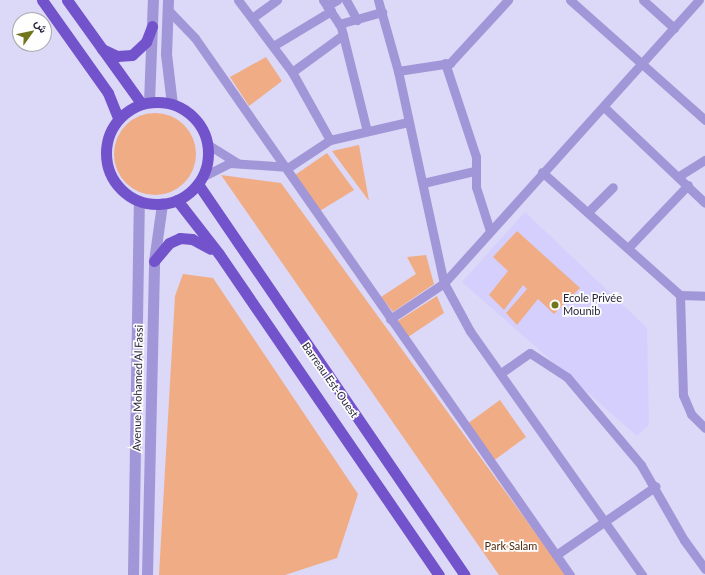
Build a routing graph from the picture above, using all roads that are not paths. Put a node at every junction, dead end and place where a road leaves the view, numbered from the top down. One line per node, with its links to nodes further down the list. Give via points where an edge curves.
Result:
1 (42, 0): 31 (main road, via 108,93)
2 (67, 0): 23 (main road)
3 (153, 0): 19 (street)
4 (238, 0): 16 (street)
5 (277, 0): 16 (street)
6 (337, 0): 14 (street)
7 (346, 0): 17 (street)
8 (378, 0): 15 (street)
9 (508, 0): 24 (street, via 456,56)
10 (570, 0): 25 (street)
11 (643, 0): 20 (street)
12 (698, 0): 20 (street)
13 (168, 6): 29 (street, via 166,54); 39 (street, via 195,38)
14 (327, 6): 18 (street); 22 (street)
15 (382, 12): 17 (street); 26 (street)
16 (252, 18): 22 (street)
17 (357, 20): 18 (street)
18 (339, 24): 21 (street)
19 (152, 26): 23 (main road, via 146,42 132,55 117,56); 28 (street)
20 (674, 28): 25 (street)
21 (343, 35): 27 (street); 34 (street)
22 (273, 46): 27 (street)
23 (102, 49): 28 (main road)
24 (445, 63): 26 (street); 40 (street, via 476,156)
25 (641, 65): 30 (street); 32 (street)
26 (398, 71): 33 (street)
27 (292, 72): 35 (street)
28 (145, 103): 29 (main road); 31 (main road)
29 (172, 104): 36 (main road, via 193,116)
30 (604, 108): 41 (street); 42 (street)
31 (118, 118): 48 (main road, via 109,134 106,160 116,185)
32 (705, 120)
33 (408, 122): 34 (street); 44 (street)
34 (367, 131): 35 (street)
35 (330, 140): 39 (street, via 298,162)
36 (207, 144): 38 (street); 43 (main road)
37 (705, 160): 42 (street)
38 (238, 163): 39 (street); 43 (street, via 217,167)
39 (285, 166): 59 (street)
40 (474, 171): 44 (street); 52 (street)
41 (542, 172): 51 (street); 52 (street)
42 (679, 176): 45 (street)
43 (200, 180): 47 (main road); 69 (main road, Barreau Est-Ouest)
44 (423, 183): 56 (street)
45 (688, 185): 49 (street); 53 (street)
46 (613, 187): 51 (street)
47 (177, 200): 50 (main road); 54 (main road, Barreau Est-Ouest)
48 (139, 201): 50 (main road); 66 (street, Avenue Mohamed Al Fassi)
49 (705, 203)
50 (162, 204): 55 (street, Avenue Mohamed Al Fassi)
51 (588, 212): 53 (street)
52 (490, 231): 56 (street)
53 (628, 248): 57 (street)
54 (219, 254): 55 (main road, via 196,240 182,238 169,243); 68 (main road, Barreau Est-Ouest)
55 (154, 261): 67 (street, Avenue Mohamed Al Fassi)
56 (444, 283): 59 (street); 60 (street, via 470,331)
57 (680, 295): 58 (street); 61 (street, via 683,395 691,414)
58 (705, 296)
59 (390, 319): 64 (street)
60 (501, 373): 62 (street, via 530,353 553,365 598,412); 63 (street)
61 (705, 428)
62 (656, 486): 63 (street); 65 (street, via 684,540)
63 (603, 520): 64 (street); 71 (street)
64 (556, 554): 70 (street)
65 (705, 569)
66 (133, 575)
67 (147, 575)
68 (439, 575)
69 (465, 575)
70 (570, 575)
71 (642, 575)

